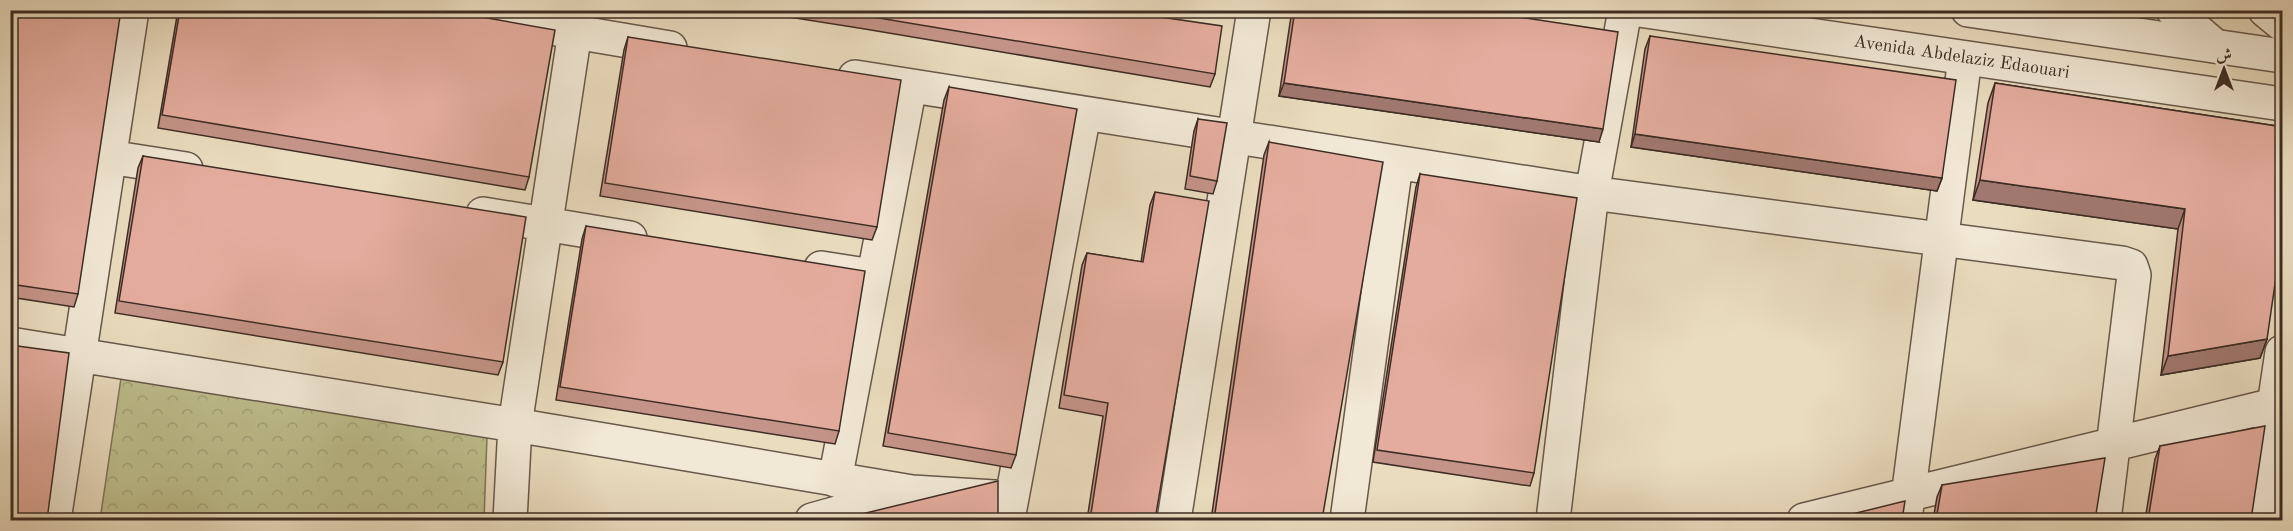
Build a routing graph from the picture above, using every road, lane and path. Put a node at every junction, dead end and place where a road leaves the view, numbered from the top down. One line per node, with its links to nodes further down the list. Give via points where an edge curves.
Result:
1 (132, 10): 20 (street)
2 (444, 10): 9 (street)
3 (1254, 10): 19 (street)
4 (1625, 10): 23 (street)
5 (1639, 10): 13 (street, Avenida Abdelaziz Edaouari)
6 (2173, 10): 11 (street)
7 (2265, 10): 10 (street)
8 (1974, 11): 11 (street)
9 (577, 21): 12 (street); 25 (street)
10 (2280, 45): 11 (street)
11 (2215, 46): 16 (street)
12 (702, 53)
13 (1965, 58): 16 (street, Avenida Abdelaziz Edaouari); 26 (street)
14 (829, 73): 15 (street)
15 (910, 86): 18 (street); 29 (street)
16 (2208, 93): 17 (street, Avenida Abdelaziz Edaouari)
17 (2283, 104)
18 (1084, 114): 19 (street); 39 (street)
19 (1233, 137): 21 (street); 43 (street)
20 (109, 157): 22 (street); 32 (street)
21 (1396, 164): 23 (street); 44 (street)
22 (215, 173)
23 (1592, 193): 26 (street); 45 (street)
24 (450, 209): 25 (street)
25 (544, 224): 27 (street); 34 (street)
26 (1941, 239): 35 (street, via 2131,266 2134,275); 38 (street)
27 (661, 243)
28 (790, 263): 29 (street)
29 (872, 276): 36 (street)
30 (10, 344): 32 (street)
31 (2283, 352): 33 (street)
32 (78, 355): 34 (street); 40 (street)
33 (2278, 404): 35 (street); 48 (street)
34 (515, 425): 36 (street); 41 (street)
35 (2115, 444): 38 (street); 47 (street)
36 (835, 480): 37 (street)
37 (912, 492): 39 (street); 42 (street)
38 (1906, 508): 46 (street)
39 (1009, 509)
40 (54, 520)
41 (510, 520)
42 (812, 520)
43 (1174, 520)
44 (1347, 520)
45 (1553, 520)
46 (1804, 520)
47 (2104, 520)
48 (2257, 520)

